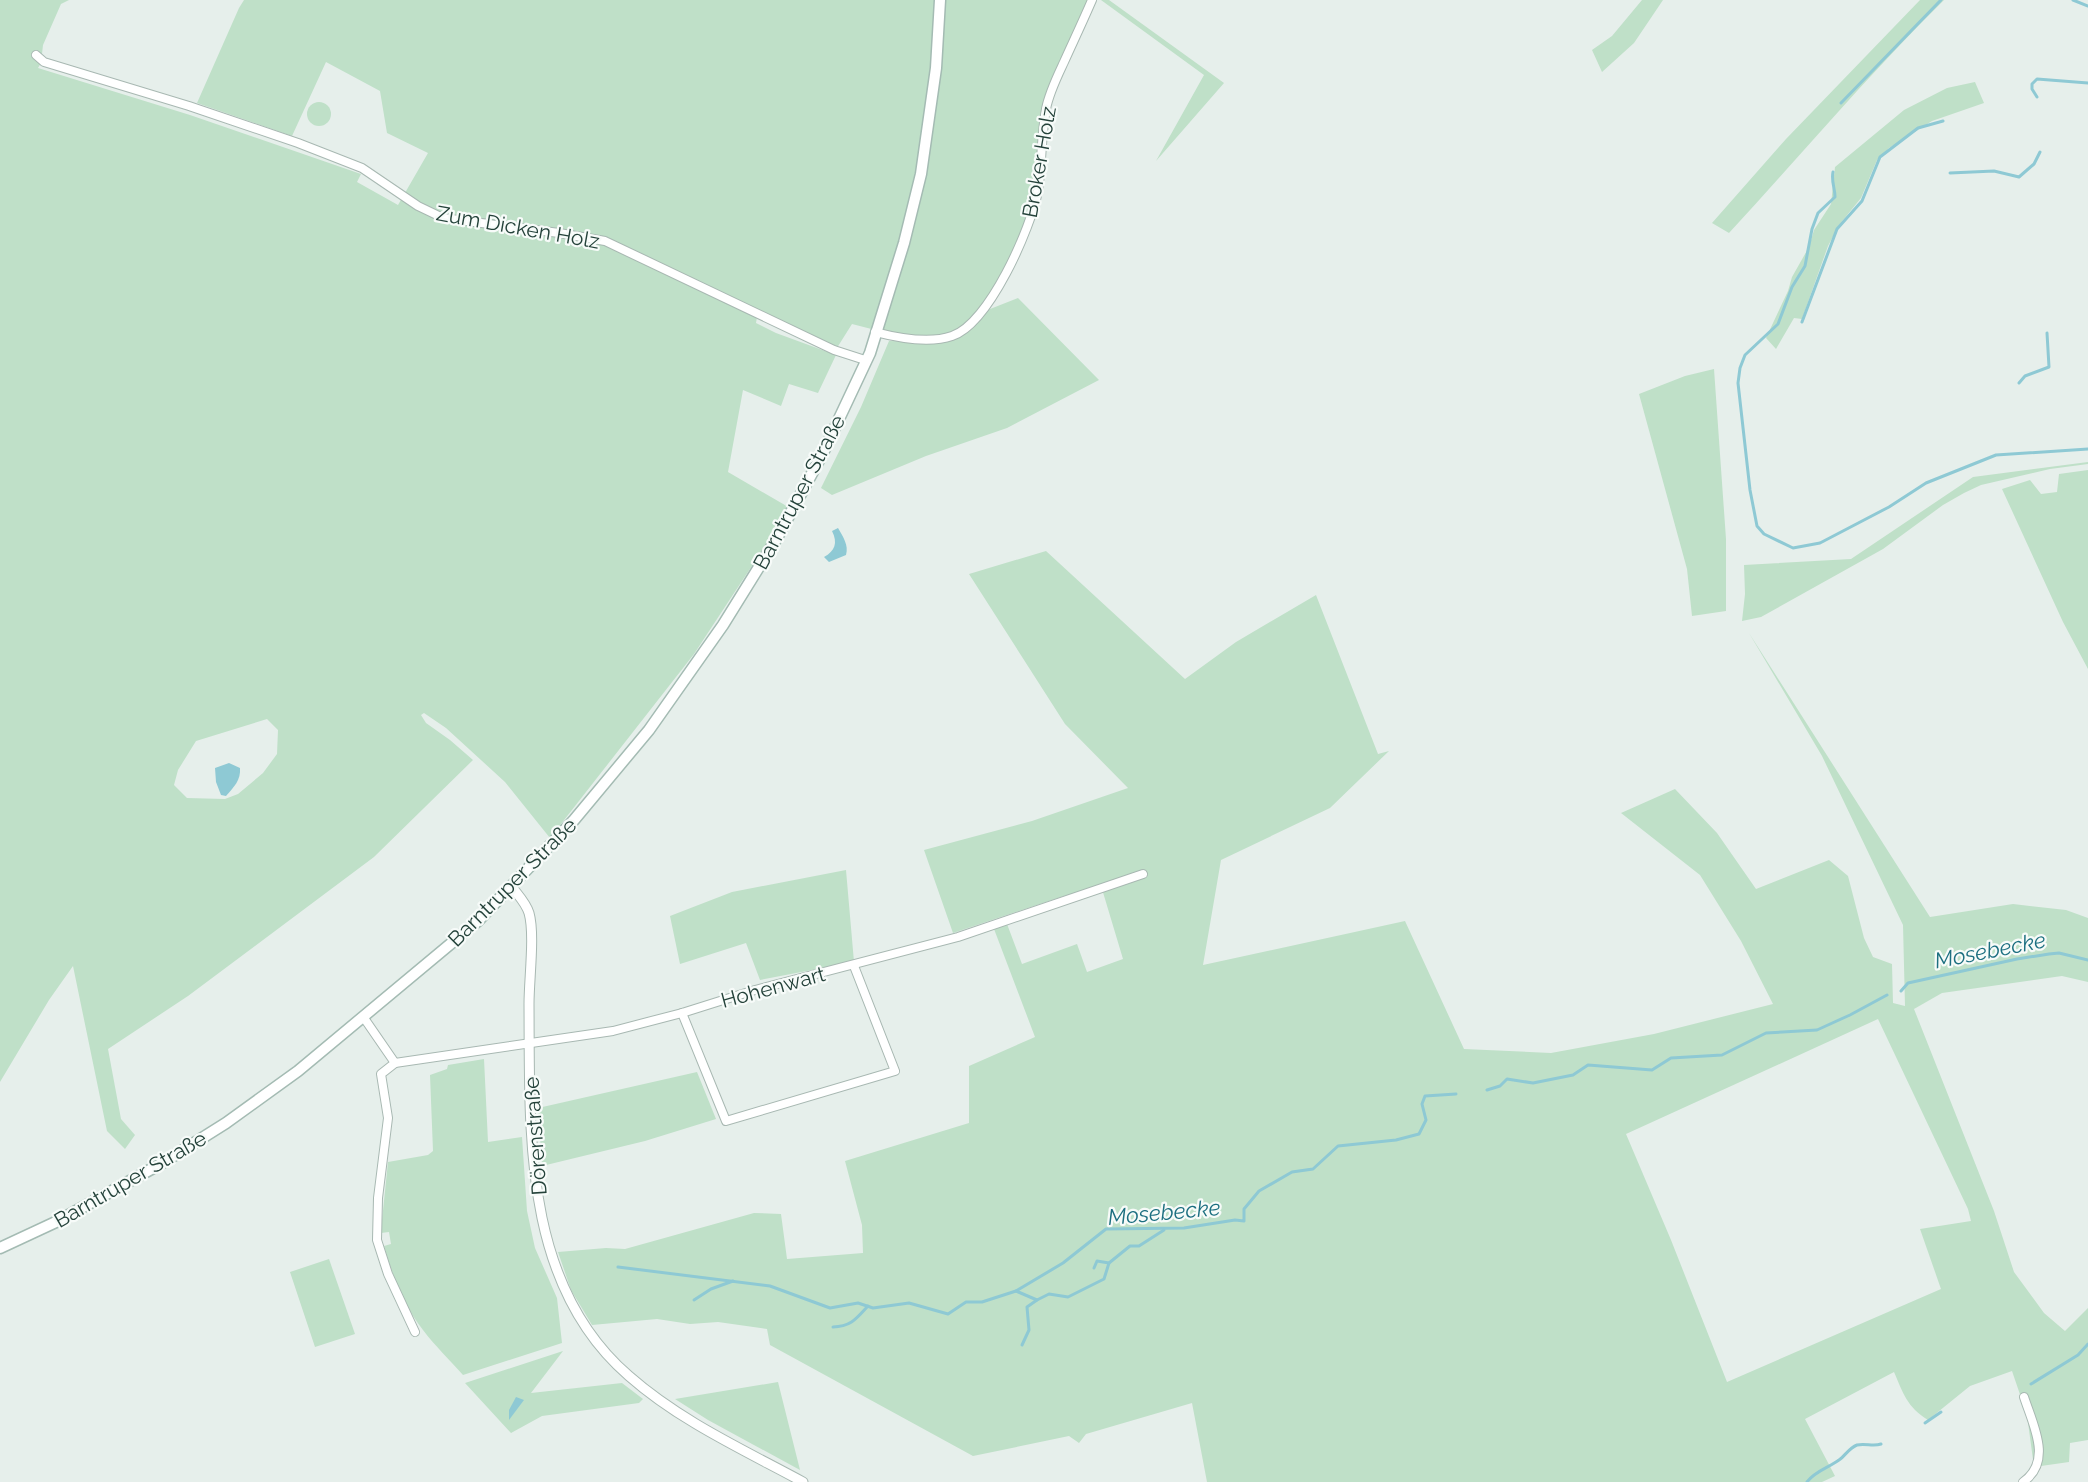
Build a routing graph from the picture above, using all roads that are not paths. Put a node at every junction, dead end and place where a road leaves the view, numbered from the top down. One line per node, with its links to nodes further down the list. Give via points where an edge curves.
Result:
1 (940, 0): 4 (main road, Barntruper Straße, via 936,68 921,174)
2 (1092, 0): 4 (street, Broker Holz, via 1046,108 1038,191 1027,227 1004,278 981,314 961,332 943,339)
3 (36, 55): 5 (street, Zum Dicken Holz, via 44,62 189,106 362,168 443,218 605,241 834,350)
4 (875, 332): 5 (main road, Barntruper Straße)
5 (865, 360): 7 (main road, Barntruper Straße, via 802,491 717,634 622,763)
6 (1143, 874): 8 (street, Hohenwart)
7 (512, 887): 10 (main road, Barntruper Straße); 11 (street, Dörenstraße, via 524,901 532,926)
8 (854, 966): 9 (street, Hohenwart); 9 (street, via 895,1071 726,1121)
9 (682, 1013): 11 (street, Hohenwart, via 613,1031)
10 (364, 1018): 12 (street); 13 (main road, Barntruper Straße, via 226,1123 58,1221)
11 (529, 1043): 12 (street, Hohenwart); 16 (street, Dörenstraße, via 532,1165 543,1224 561,1280 587,1328 616,1365 673,1410)
12 (395, 1063): 14 (street, via 381,1074 388,1118 376,1230 383,1261)
13 (0, 1248)
14 (415, 1332)
15 (2025, 1397): 17 (street, via 2041,1456 2031,1477)
16 (803, 1482)
17 (2023, 1482)

